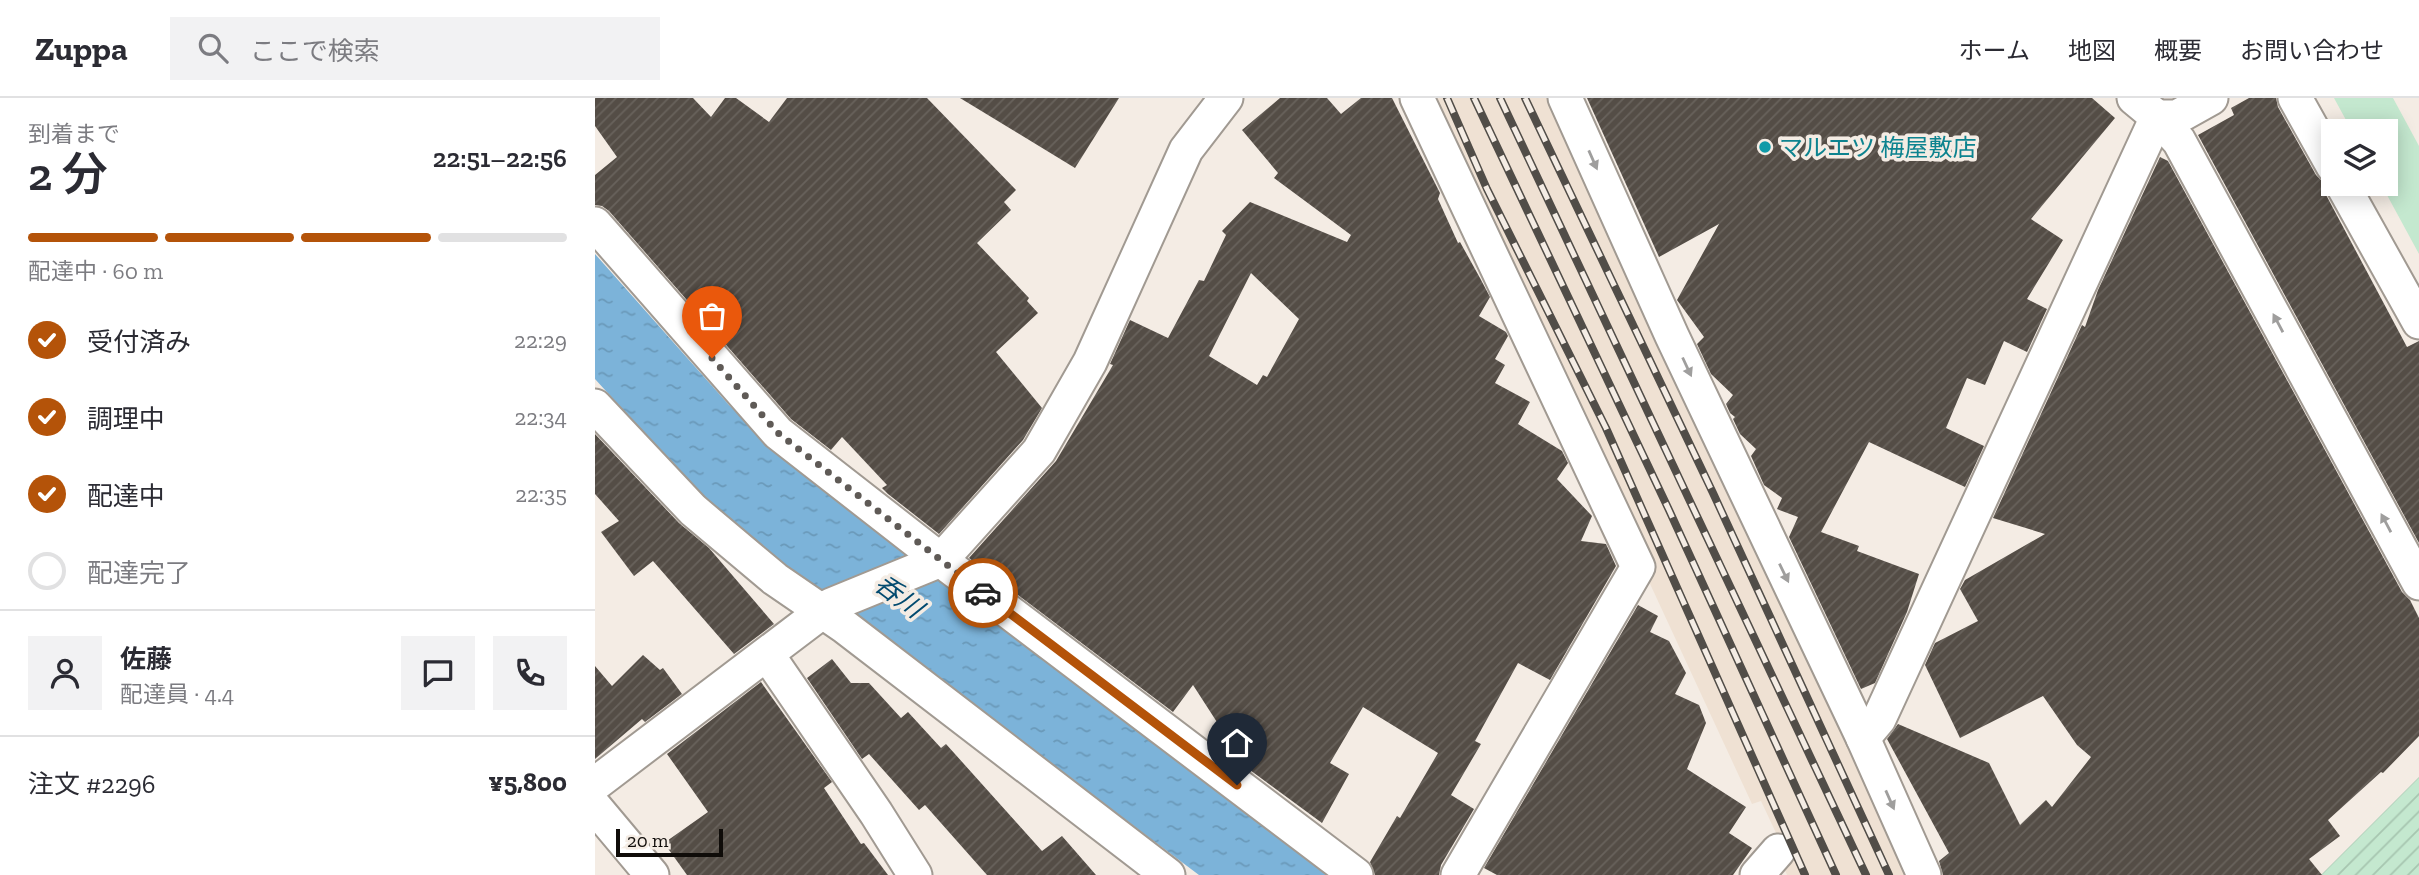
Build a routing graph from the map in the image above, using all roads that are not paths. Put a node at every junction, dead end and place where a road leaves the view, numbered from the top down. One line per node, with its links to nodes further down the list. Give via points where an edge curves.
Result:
1 (1226, 98): 12 (street, via 1186,150 1090,362 1039,451)
2 (1417, 98): 23 (street, via 1638,566)
3 (1565, 98): 16 (street, one-way to 16)
4 (2211, 98): 6 (street, via 2177,117)
5 (2295, 98): 7 (street)
6 (2146, 107): 13 (street, one-way to 6, via 2179,141); 16 (street, via 1878,719)
7 (2321, 145)
8 (2349, 196): 10 (street)
9 (595, 224): 12 (street, via 778,433)
10 (2419, 322)
11 (595, 406): 14 (street, via 693,510 775,579)
12 (937, 562): 14 (street); 22 (street)
13 (2417, 574)
14 (827, 608): 15 (street); 21 (street)
15 (767, 654): 17 (street); 20 (street)
16 (1863, 738): 24 (street, one-way to 24)
17 (595, 784)
18 (595, 807): 19 (street)
19 (652, 875)
20 (915, 875)
21 (1168, 875)
22 (1356, 875)
23 (1458, 875)
24 (1924, 875)

